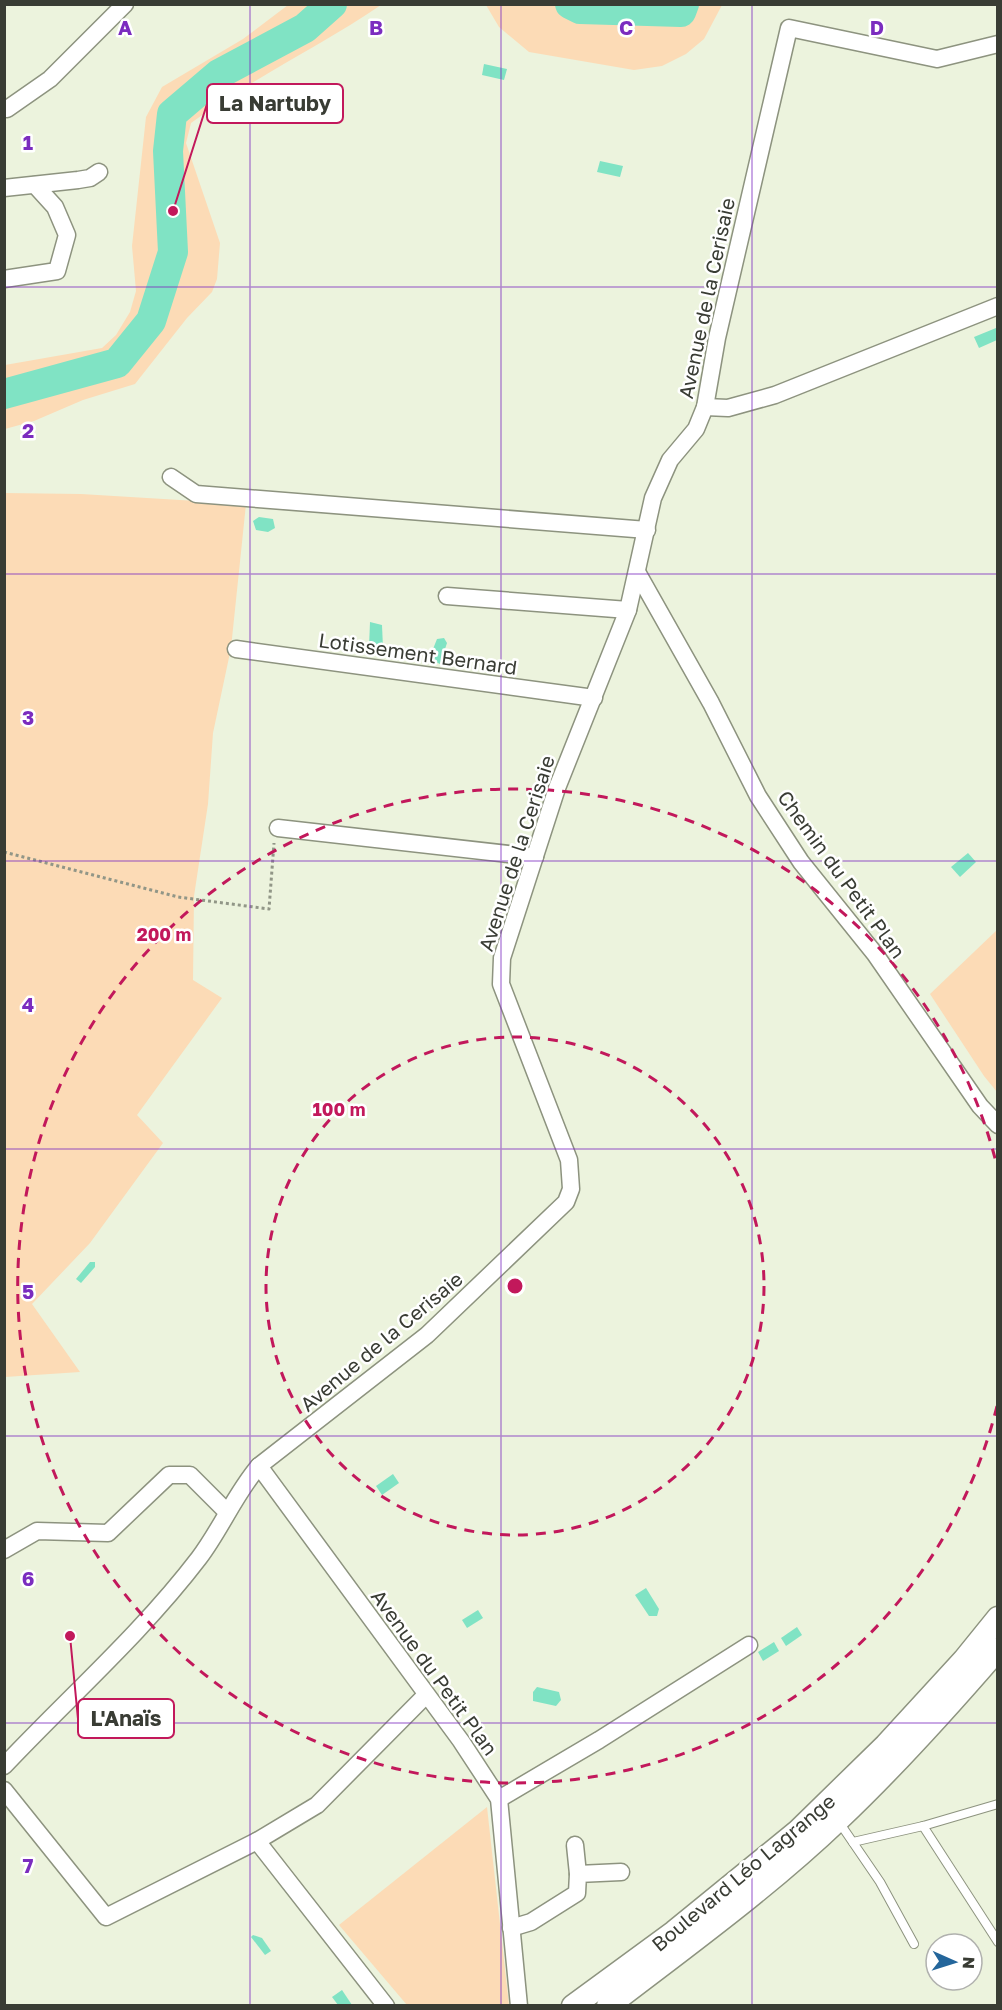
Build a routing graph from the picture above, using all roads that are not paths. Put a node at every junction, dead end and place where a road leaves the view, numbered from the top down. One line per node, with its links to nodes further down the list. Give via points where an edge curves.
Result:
1 (125, 4): 3 (street, via 50,79)
2 (998, 44): 9 (street, Avenue de la Cerisaie, via 937,59 789,28 719,327)
3 (5, 106)
4 (99, 172): 5 (street, via 84,179)
5 (35, 185): 6 (street); 7 (street, via 55,207 67,235 57,271)
6 (4, 188)
7 (4, 279)
8 (998, 306): 9 (street, via 775,395 728,408)
9 (705, 407): 11 (street, Avenue de la Cerisaie, via 696,429 670,459 653,498)
10 (171, 477): 11 (street, via 196,494)
11 (647, 530): 12 (street, Avenue de la Cerisaie)
12 (638, 572): 14 (street, Avenue de la Cerisaie); 19 (street, Chemin du Petit Plan, via 764,805 801,862 875,954 980,1106)
13 (447, 596): 14 (street)
14 (628, 610): 16 (street, Avenue de la Cerisaie)
15 (236, 649): 16 (street, Lotissement Bernard)
16 (594, 698): 18 (street, Avenue de la Cerisaie, via 557,788)
17 (278, 828): 18 (street)
18 (535, 857): 20 (street, Avenue de la Cerisaie, via 500,972 501,984 569,1160 571,1190 566,1202 427,1335)
19 (998, 1125)
20 (259, 1466): 21 (street, Avenue de la Cerisaie); 26 (street, Avenue du Petit Plan)
21 (226, 1512): 22 (street, via 190,1475 169,1474 108,1533 37,1531); 27 (street, Avenue de la Cerisaie, via 200,1557 157,1609)
22 (4, 1551)
23 (998, 1618): 44 (main road, Boulevard Léo Lagrange, via 886,1745 798,1831 674,1932)
24 (749, 1645): 29 (street)
25 (998, 1649): 31 (main road, Boulevard Léo Lagrange, via 922,1736)
26 (425, 1696): 29 (street, Avenue du Petit Plan); 33 (street, via 316,1805)
27 (4, 1766)
28 (4, 1790): 33 (street, via 106,1917)
29 (499, 1799): 38 (street, Avenue du Petit Plan)
30 (998, 1804): 32 (lane)
31 (838, 1820): 34 (lane); 45 (main road, Boulevard Léo Lagrange, via 766,1883)
32 (924, 1826): 34 (lane); 39 (lane)
33 (257, 1841): 41 (street)
34 (853, 1842): 40 (lane)
35 (575, 1845): 37 (street)
36 (621, 1872): 37 (street)
37 (578, 1874): 38 (street, via 577,1893 531,1922)
38 (511, 1928): 43 (street, Avenue du Petit Plan)
39 (998, 1942)
40 (914, 1944)
41 (376, 1998): 42 (street)
42 (386, 2006)
43 (519, 2006)
44 (573, 2006)
45 (608, 2006)

